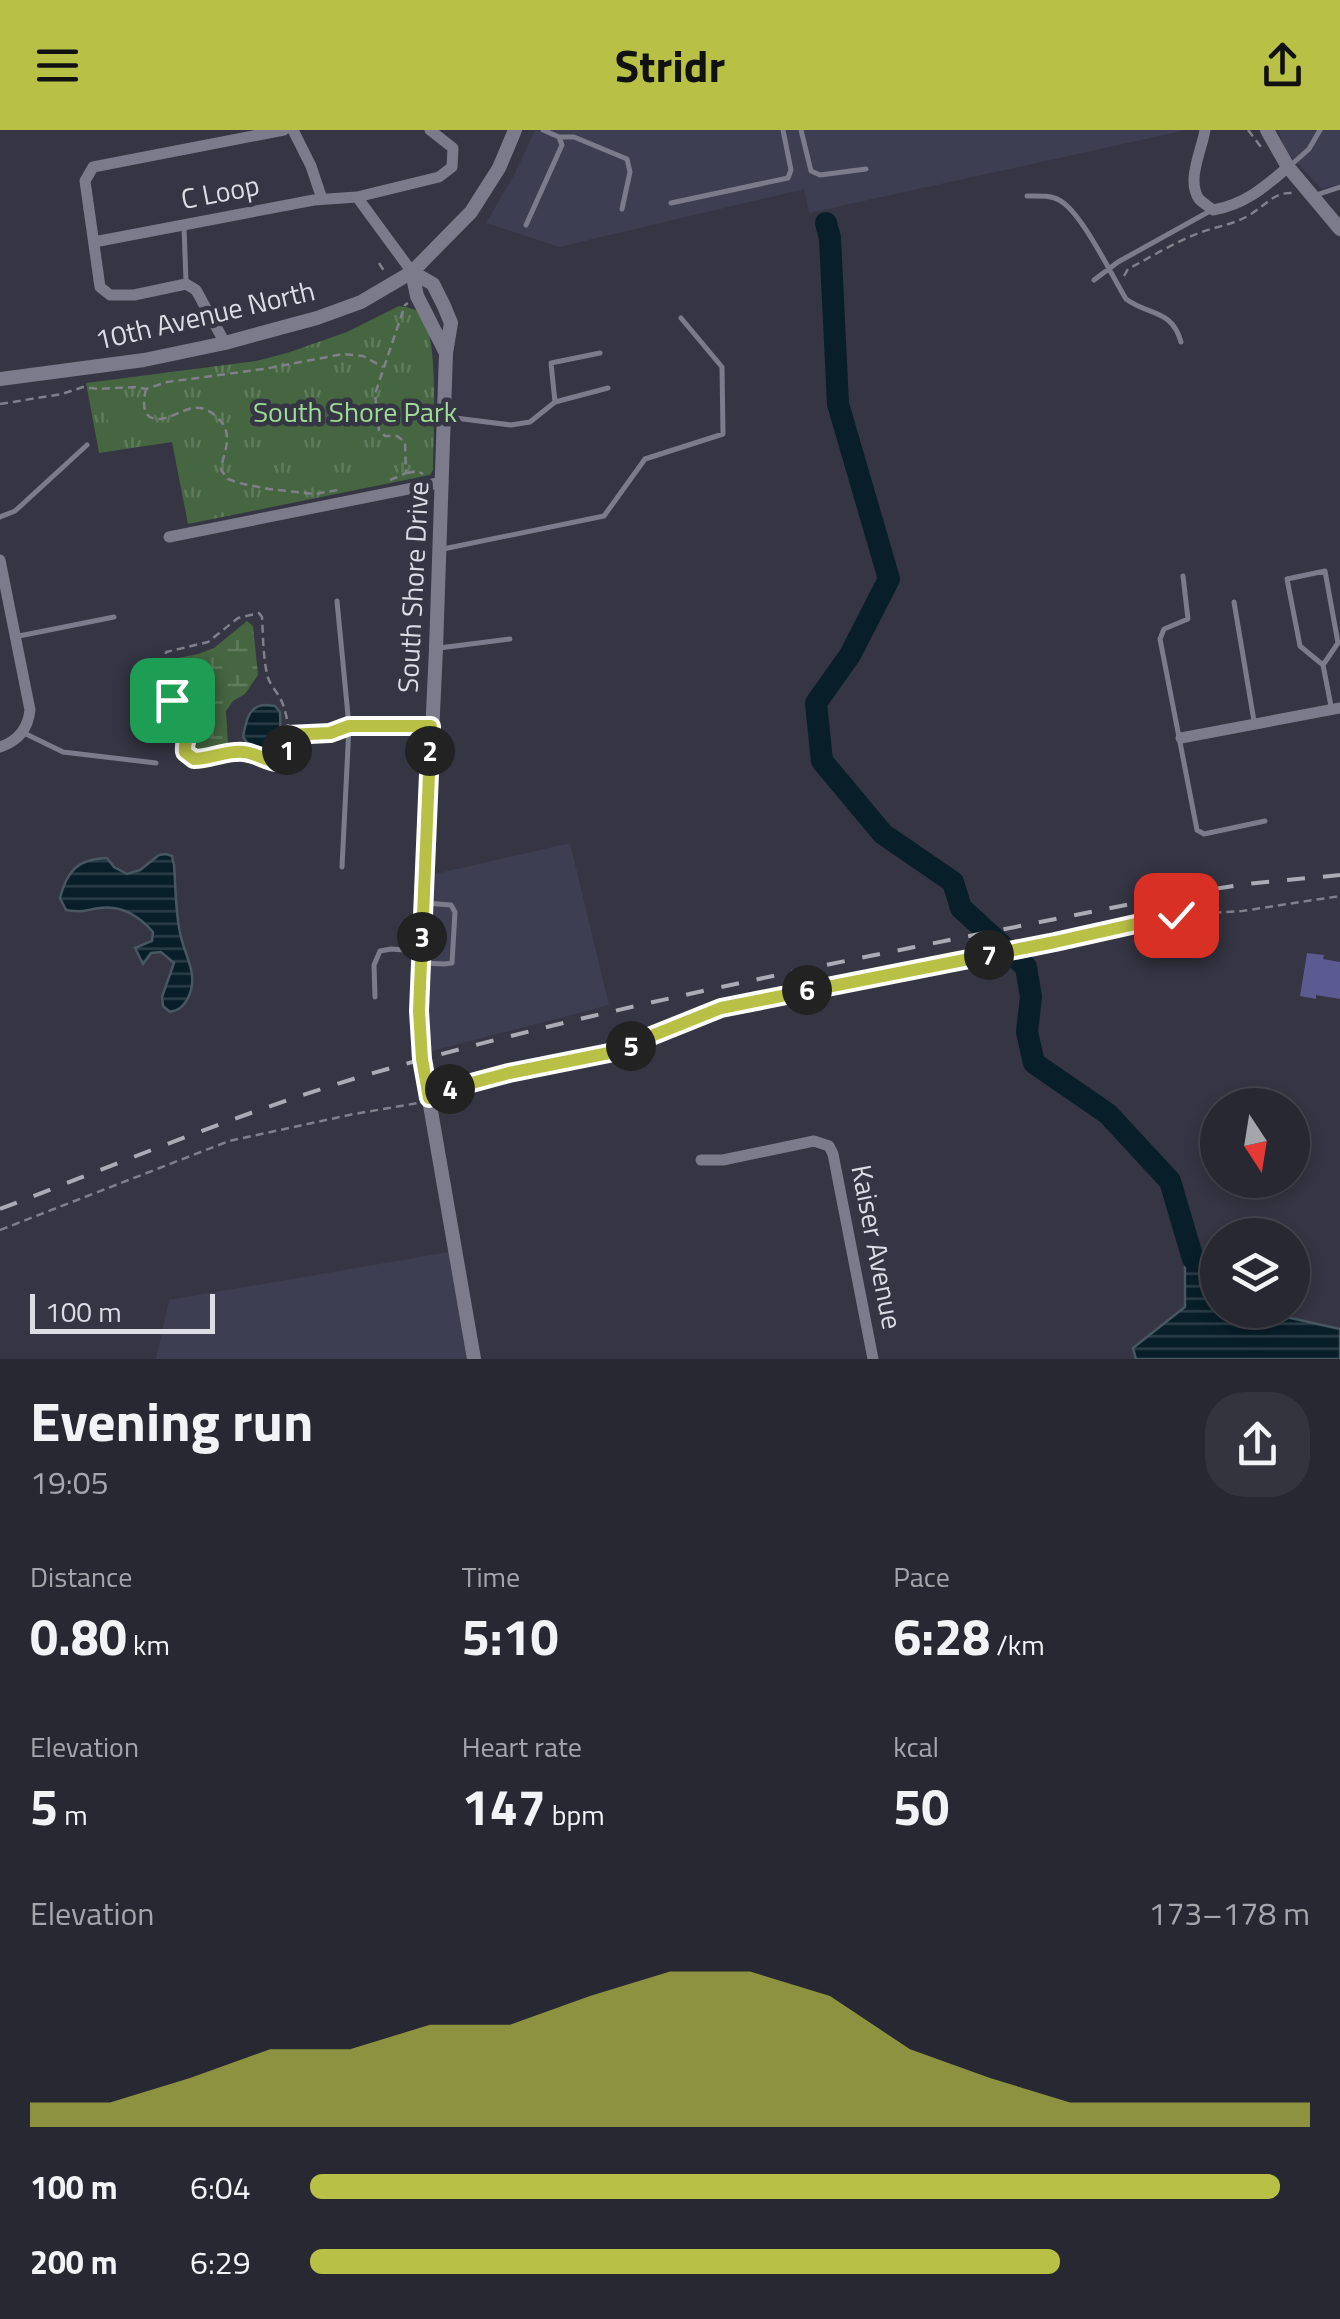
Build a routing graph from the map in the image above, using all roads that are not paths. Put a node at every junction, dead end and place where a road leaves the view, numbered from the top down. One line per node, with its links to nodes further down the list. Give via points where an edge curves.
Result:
1 (284, 130): 25 (street, via 93,168 85,181)
2 (293, 130): 18 (street)
3 (430, 130): 16 (street, C Loop, via 453,148 452,168 439,178)
4 (515, 130): 27 (street, via 471,212)
5 (543, 130): 11 (lane)
6 (783, 130): 19 (lane, via 788,178)
7 (801, 130): 13 (lane, via 811,171)
8 (1205, 130): 21 (street, via 1195,186)
9 (1267, 130): 12 (street)
10 (1320, 130): 12 (lane)
11 (559, 137): 20 (lane, via 574,136 627,160); 23 (lane, via 562,146)
12 (1288, 167): 17 (street); 21 (street, via 1255,194)
13 (866, 169)
14 (1340, 187): 17 (lane)
15 (1028, 196): 26 (lane, via 1058,199 1073,211)
16 (357, 197): 18 (street, C Loop); 27 (street)
17 (1308, 197): 24 (street)
18 (322, 199): 22 (street, C Loop)
19 (670, 204)
20 (622, 210)
21 (1213, 210): 26 (lane)
22 (184, 224): 25 (street, C Loop); 29 (lane)
23 (526, 224)
24 (1340, 229)
25 (94, 242): 29 (street, via 100,287 110,296)
26 (1108, 270): 28 (lane); 32 (lane, via 1126,299 1164,316)
27 (412, 272): 31 (street, 10th Avenue North, via 361,302); 33 (street, South Shore Drive); 33 (street, South Shore Drive, via 433,284 444,306 451,324)
28 (1094, 280)
29 (186, 284): 31 (street)
30 (681, 318): 43 (lane, via 722,367 722,434 645,459 604,516)
31 (225, 342): 35 (street, 10th Avenue North)
32 (1180, 342)
33 (446, 353): 38 (street, South Shore Drive)
34 (600, 353): 37 (lane, via 552,364)
35 (0, 379)
36 (608, 388): 37 (lane)
37 (556, 402): 38 (lane, via 530,422 511,425)
38 (444, 416): 40 (street, South Shore Drive)
39 (87, 445): 41 (lane)
40 (442, 482): 42 (street); 43 (street, South Shore Drive)
41 (0, 518)
42 (169, 538)
43 (440, 550): 51 (street, South Shore Drive)
44 (0, 560): 49 (street)
45 (1183, 576): 58 (lane, via 1188,619 1164,628 1160,640)
46 (338, 600): 55 (lane)
47 (1234, 602): 54 (lane)
48 (114, 617): 49 (lane)
49 (15, 637): 57 (street, via 30,710)
50 (510, 639): 51 (lane)
51 (436, 649): 56 (street, South Shore Drive)
52 (1323, 665): 52 (lane, via 1338,644 1325,571 1287,579 1300,646); 53 (lane)
53 (1336, 708): 54 (street)
54 (1254, 724): 58 (street)
55 (349, 726): 56 (lane); 62 (lane)
56 (431, 726): 63 (street, South Shore Drive)
57 (22, 732): 59 (street); 60 (lane, via 63,752)
58 (1181, 738): 61 (lane, via 1198,830)
59 (0, 747)
60 (156, 763)
61 (1265, 821)
62 (342, 867)
63 (424, 902): 64 (street, South Shore Drive); 64 (lane, via 452,905 452,963)
64 (421, 957): 65 (lane, via 380,951); 67 (street, South Shore Drive, via 420,1031)
65 (375, 997)
66 (702, 1160): 68 (street, Kaiser Avenue, via 814,1141 829,1146)
67 (474, 1359)
68 (873, 1359)

